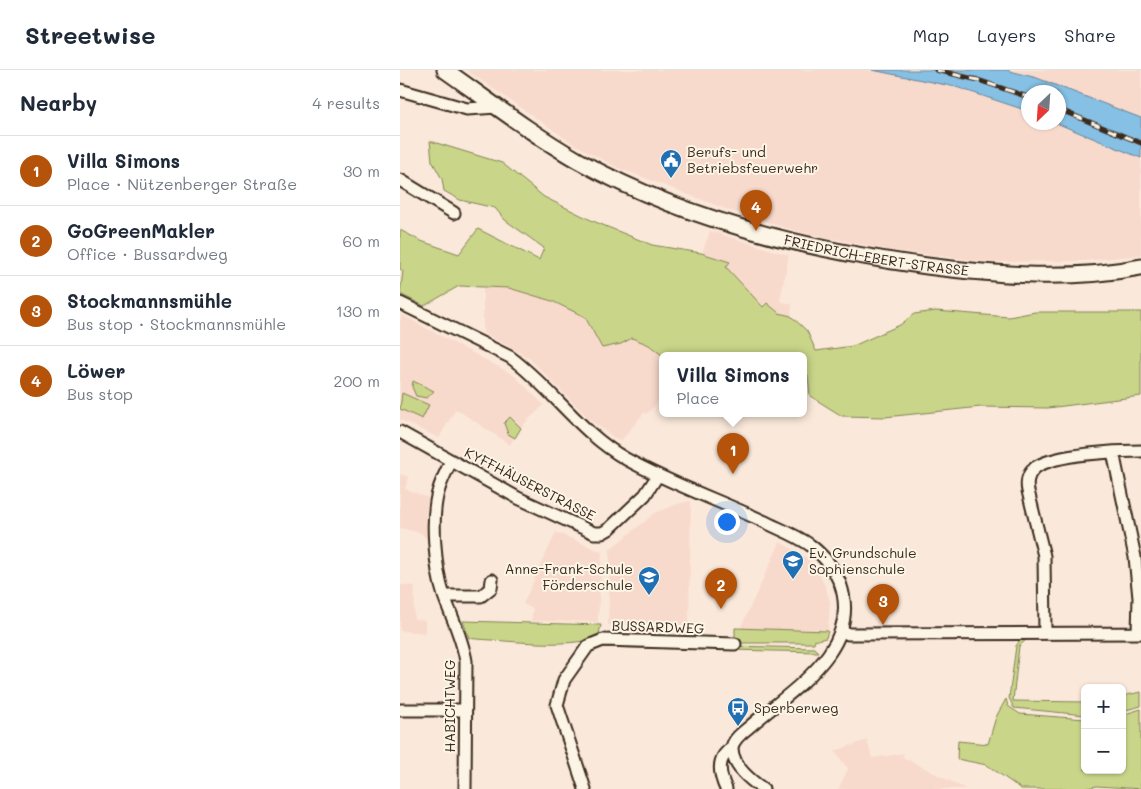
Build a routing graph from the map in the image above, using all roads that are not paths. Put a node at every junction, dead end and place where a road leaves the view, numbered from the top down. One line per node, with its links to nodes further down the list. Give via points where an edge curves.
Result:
1 (445, 70): 3 (main road, FRIEDRICH-EBERT-STRASSE)
2 (400, 90): 3 (street, via 467,109)
3 (497, 107): 6 (main road, FRIEDRICH-EBERT-STRASSE, via 579,161 630,186 685,209 813,247 899,262 1014,275 1073,275)
4 (400, 180): 5 (street)
5 (454, 213)
6 (1141, 267)
7 (400, 303): 12 (street, via 510,357 526,368 598,439 624,458)
8 (400, 432): 11 (street, KYFFHÄUSERSTRASSE)
9 (1141, 451): 10 (street)
10 (1113, 452): 16 (street, via 1047,463 1038,466 1028,477 1026,483 1044,556); 17 (street, via 1136,557)
11 (451, 461): 12 (street, KYFFHÄUSERSTRASSE, via 518,498 575,526 597,533 609,530 649,490); 14 (street, HABICHTWEG, via 438,489 435,507)
12 (658, 475): 15 (street, via 811,546 825,558 840,586 845,608)
13 (492, 580): 14 (street, via 491,588 481,596)
14 (444, 596): 20 (street, HABICHTWEG, via 463,640)
15 (842, 630): 16 (street, via 848,634); 21 (street, via 821,665 738,736)
16 (1045, 632): 17 (street)
17 (1140, 633)
18 (735, 644): 23 (street, BUSSARDWEG, via 603,640 588,646 564,680 557,706)
19 (400, 710): 20 (street)
20 (465, 710): 22 (street, HABICHTWEG)
21 (732, 748): 24 (street, via 725,752 720,765); 25 (street, via 741,770)
22 (465, 789)
23 (585, 789)
24 (726, 789)
25 (763, 789)

